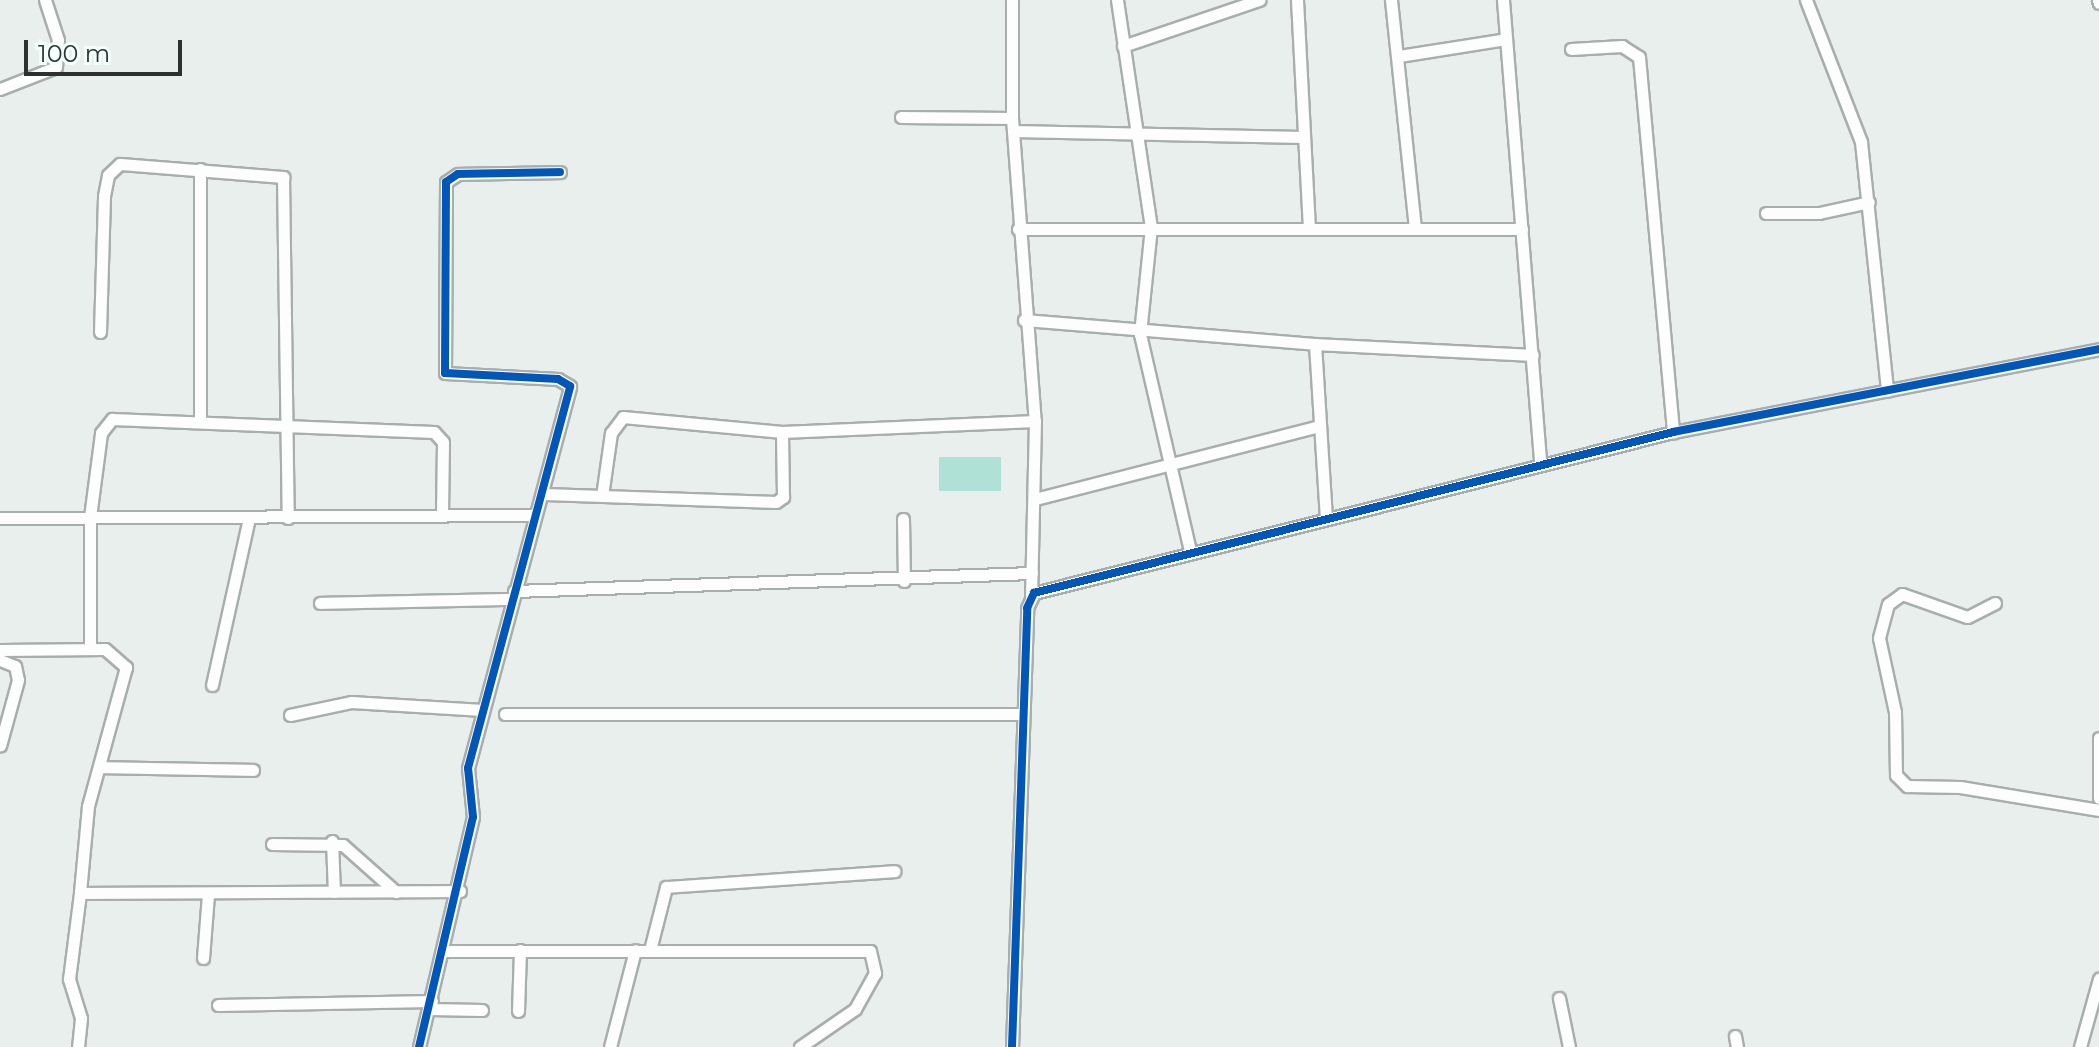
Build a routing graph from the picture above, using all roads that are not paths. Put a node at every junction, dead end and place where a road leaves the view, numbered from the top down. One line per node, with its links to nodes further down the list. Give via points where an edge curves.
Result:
1 (45, 0): 13 (street, via 58,40 56,67)
2 (1011, 0): 15 (street)
3 (1117, 0): 10 (street)
4 (1259, 0): 10 (street)
5 (1297, 0): 17 (street)
6 (1391, 0): 12 (street)
7 (1503, 0): 9 (street)
8 (1806, 0): 20 (street, via 1855,113)
9 (1506, 39): 12 (street); 26 (street)
10 (1123, 46): 16 (street)
11 (1571, 49): 39 (street, via 1622,46 1639,57)
12 (1399, 56): 24 (street)
13 (0, 89)
14 (901, 117): 15 (street)
15 (1012, 125): 16 (street); 25 (street)
16 (1136, 135): 17 (street); 22 (street)
17 (1303, 137): 23 (street)
18 (200, 169): 28 (street, via 120,164 108,175); 34 (street); 35 (street, via 276,174 286,182)
19 (560, 172): 42 (street, via 458,174 446,182 445,373 567,380)
20 (1869, 202): 21 (street, via 1819,213); 33 (street)
21 (1766, 213)
22 (1151, 227): 23 (street); 25 (street); 29 (street)
23 (1309, 228): 24 (street)
24 (1415, 228): 26 (street)
25 (1018, 229): 27 (street)
26 (1522, 229): 32 (street)
27 (1024, 320): 29 (street); 36 (street)
28 (100, 332)
29 (1140, 334): 30 (street); 40 (street)
30 (1315, 344): 32 (street); 37 (street)
31 (2099, 349): 33 (street)
32 (1533, 355): 41 (street)
33 (1887, 391): 39 (street)
34 (200, 418): 35 (street); 47 (street, via 107,421)
35 (286, 421): 46 (street, via 434,432 443,442); 50 (street)
36 (1035, 421): 38 (street); 44 (street)
37 (1320, 426): 40 (street); 51 (street)
38 (782, 432): 43 (street, via 623,417 611,433); 43 (street, via 783,497 776,502)
39 (1673, 432): 41 (street)
40 (1170, 459): 44 (street); 53 (street)
41 (1540, 463): 51 (street)
42 (545, 494): 43 (street); 45 (street)
43 (602, 496)
44 (1035, 499): 54 (street)
45 (535, 515): 46 (street); 56 (street)
46 (442, 516): 50 (street)
47 (90, 517): 48 (street); 49 (street); 60 (street)
48 (0, 518)
49 (249, 518): 50 (street); 63 (street)
50 (288, 518)
51 (1326, 518): 53 (street)
52 (903, 519): 55 (street)
53 (1190, 551): 57 (street)
54 (1032, 573): 55 (street); 57 (street)
55 (904, 581): 56 (street)
56 (513, 595): 58 (street); 64 (street)
57 (1031, 597): 66 (street)
58 (320, 603)
59 (1995, 603): 73 (street, via 1967,617 1902,594 1888,604 1879,638 1895,712 1896,775 1907,786 1960,787)
60 (90, 649): 61 (street); 70 (street, via 114,651 126,667)
61 (0, 650)
62 (0, 660): 69 (street, via 15,666 18,680)
63 (212, 685)
64 (483, 710): 67 (street, via 351,702); 77 (street, via 467,774 474,810)
65 (505, 714): 66 (street)
66 (1022, 714): 97 (street)
67 (290, 715)
68 (2099, 738): 72 (street)
69 (0, 746)
70 (100, 767): 71 (street); 80 (street, via 88,806)
71 (253, 770)
72 (2099, 798)
73 (2099, 810)
74 (332, 841): 75 (street); 78 (street); 79 (street)
75 (272, 844)
76 (894, 871): 84 (street, via 666,887)
77 (460, 891): 79 (street); 85 (street)
78 (334, 892): 79 (street); 81 (street)
79 (396, 892)
80 (80, 893): 81 (street); 93 (street, via 69,979 81,1018)
81 (208, 895): 86 (street)
82 (520, 950): 83 (street); 85 (street); 92 (street)
83 (635, 950): 84 (street); 95 (street)
84 (650, 950): 96 (street, via 870,951 875,973 855,1009)
85 (446, 951): 90 (street)
86 (203, 958)
87 (2099, 979): 99 (street)
88 (1559, 998): 98 (street)
89 (218, 1005): 90 (street)
90 (431, 1005): 91 (street); 94 (street)
91 (482, 1010)
92 (518, 1011)
93 (78, 1047)
94 (419, 1047)
95 (610, 1047)
96 (800, 1047)
97 (1012, 1047)
98 (1569, 1047)
99 (2080, 1047)

